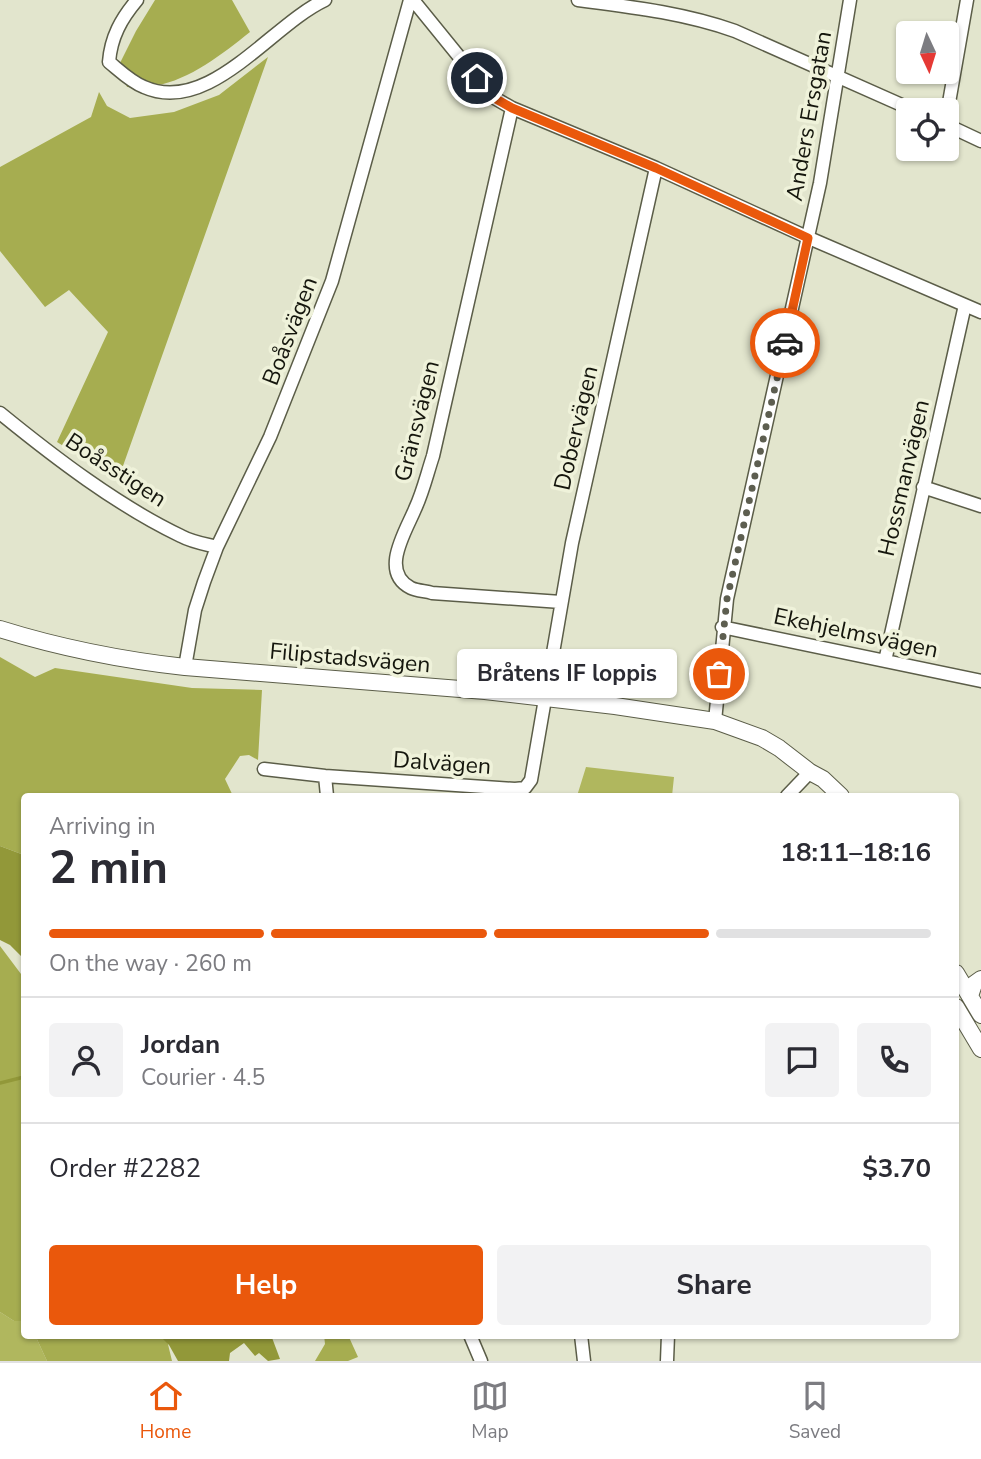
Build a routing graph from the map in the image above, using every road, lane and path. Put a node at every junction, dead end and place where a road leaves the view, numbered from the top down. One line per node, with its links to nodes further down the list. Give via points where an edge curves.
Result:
1 (137, 0): 2 (street, via 117,28 109,62 129,79 161,93 194,90 216,79)
2 (325, 0)
3 (412, 0): 11 (street, via 491,96); 21 (street, Boåsvägen, via 332,281 270,437)
4 (578, 0): 7 (street)
5 (849, 0): 8 (street, Anders Ersgatan)
6 (967, 0): 9 (street)
7 (627, 3): 8 (street, via 711,23)
8 (837, 77): 10 (street); 15 (street, Anders Ersgatan)
9 (950, 98)
10 (896, 103)
11 (512, 108): 14 (street); 22 (street, Gränsvägen, via 433,456 396,565 401,580 411,589)
12 (959, 131): 13 (street)
13 (981, 141)
14 (656, 168): 15 (street); 22 (street, Dobervägen)
15 (808, 238): 16 (street); 23 (street, Anders Ersgatan)
16 (965, 305): 17 (street); 19 (street, Hossmanvägen)
17 (981, 312)
18 (0, 413): 21 (street, Boåsstigen, via 133,508 182,537)
19 (923, 487): 20 (street); 25 (street, Hossmanvägen)
20 (981, 506)
21 (217, 547): 26 (street, Boåsvägen, via 195,610)
22 (561, 602): 28 (street, Dobervägen)
23 (723, 627): 25 (street, Ekehjelmsvägen); 29 (street, Anders Ersgatan)
24 (0, 629): 26 (street, Filipstadsvägen, via 91,653)
25 (886, 661): 27 (street, Ekehjelmsvägen)
26 (185, 667): 28 (street, Filipstadsvägen)
27 (981, 681)
28 (544, 698): 29 (street, Filipstadsvägen); 33 (street, Dalvägen, via 531,780 525,788)
29 (715, 721): 31 (street, Filipstadsvägen, via 762,738)
30 (264, 769): 32 (street, Dalvägen)
31 (810, 772): 35 (street); 36 (street, Filipstadsvägen); 37 (street, Filipstadsvägen)
32 (325, 776): 33 (street, Dalvägen); 34 (street)
33 (466, 791)
34 (327, 793)
35 (790, 793)
36 (823, 793)
37 (838, 793)
38 (981, 979): 40 (street)
39 (959, 982): 40 (street)
40 (965, 1001): 41 (street); 42 (street)
41 (981, 1015)
42 (981, 1049)
43 (472, 1339): 46 (street)
44 (581, 1339): 47 (street)
45 (668, 1339): 48 (street)
46 (481, 1361)
47 (584, 1361)
48 (667, 1361)

